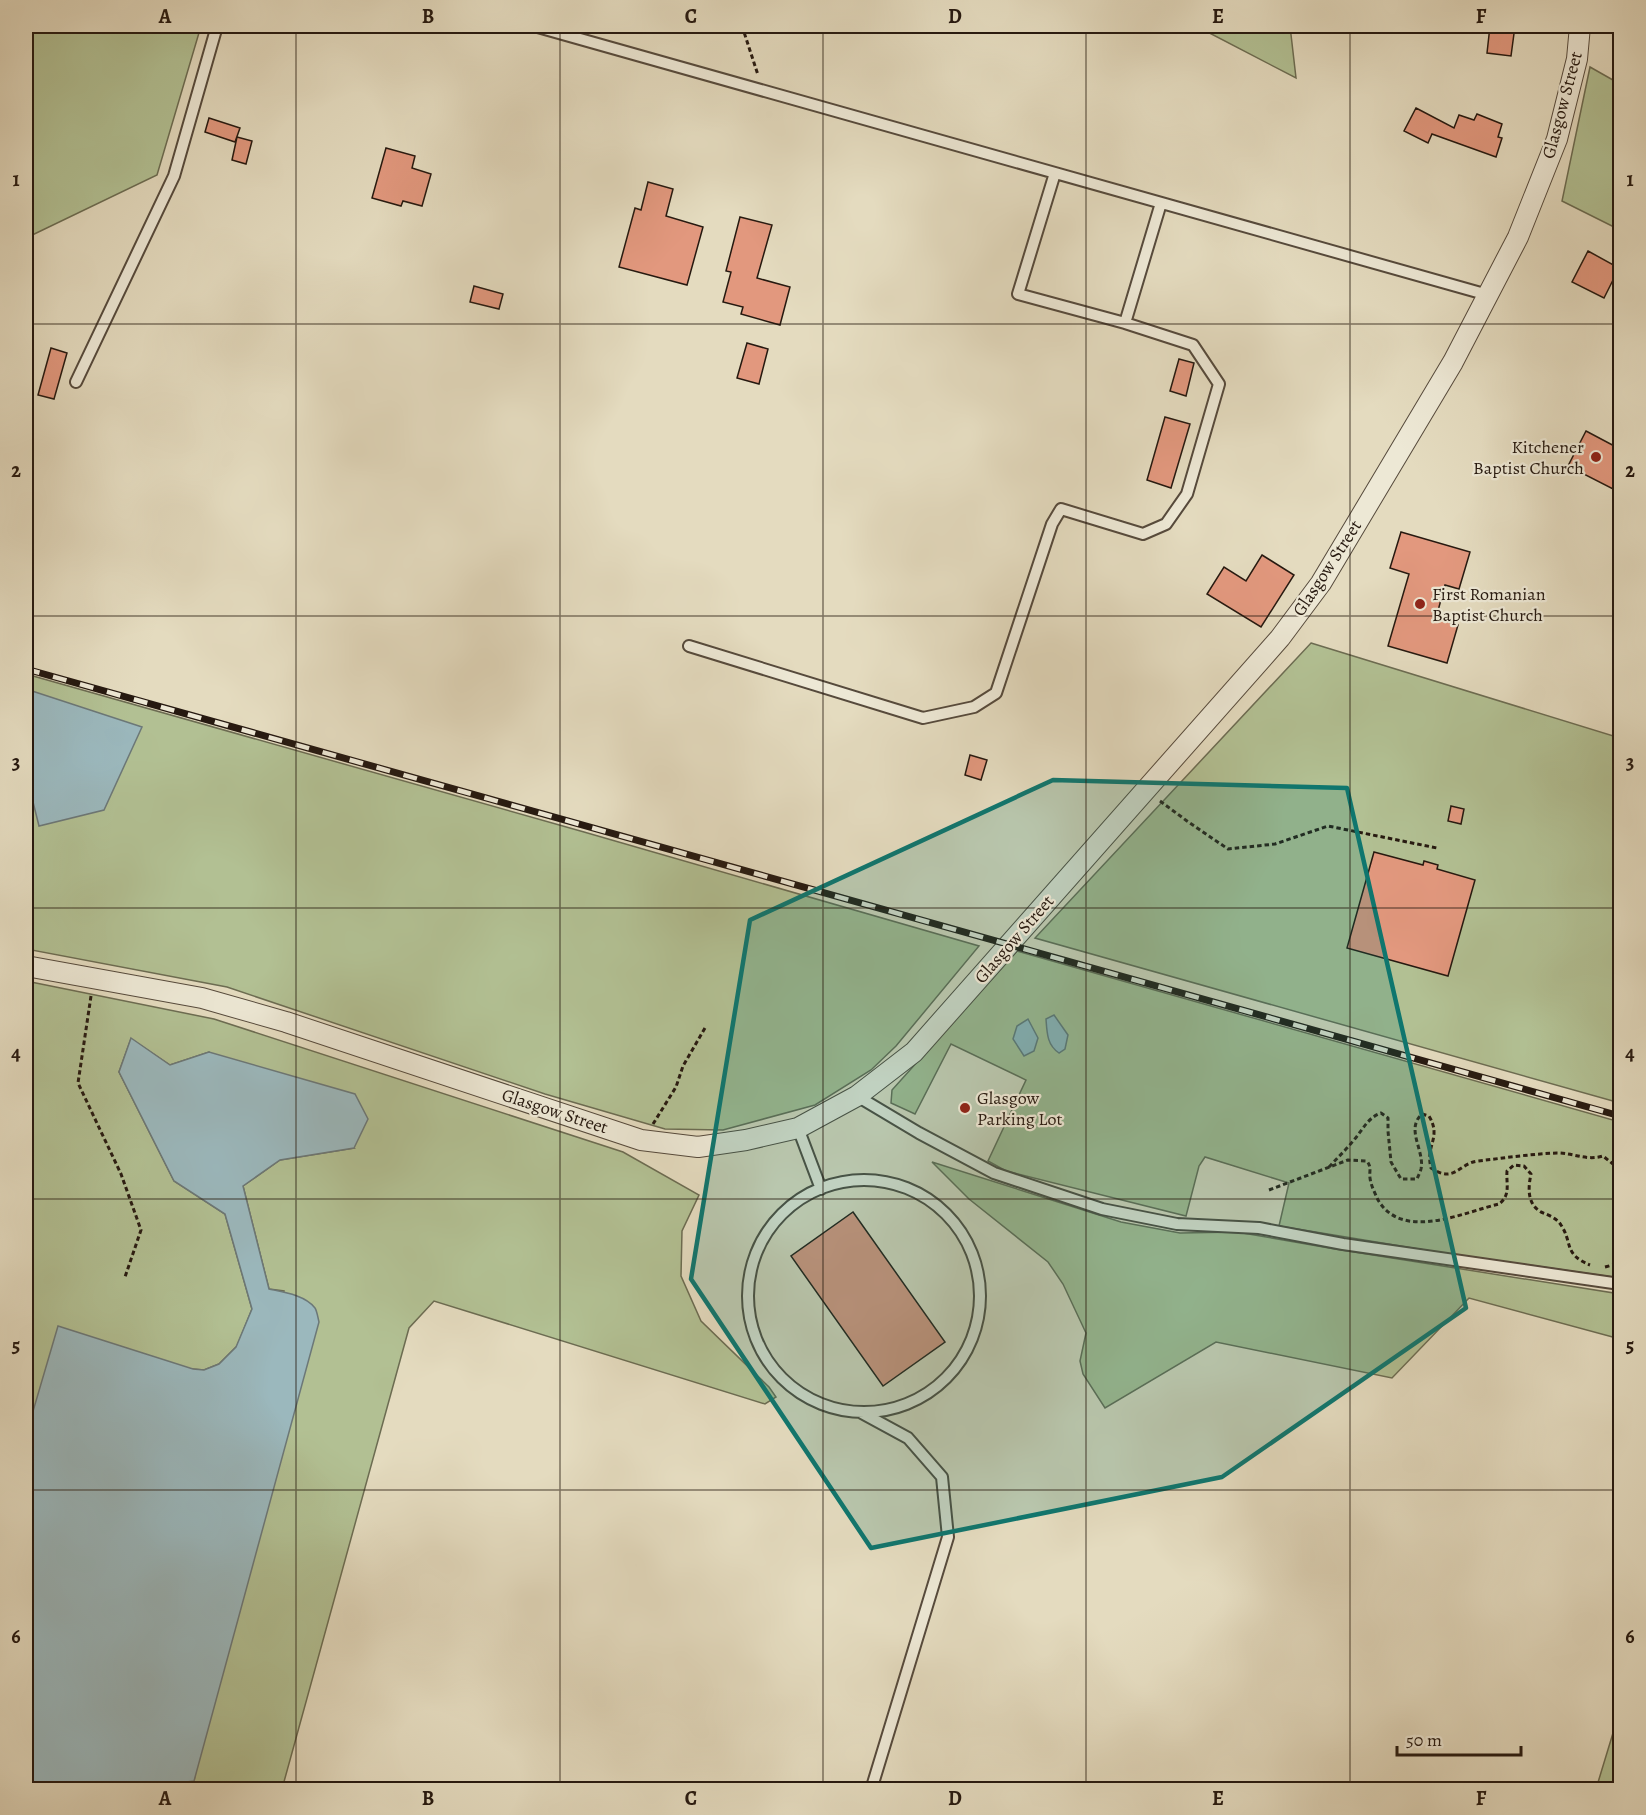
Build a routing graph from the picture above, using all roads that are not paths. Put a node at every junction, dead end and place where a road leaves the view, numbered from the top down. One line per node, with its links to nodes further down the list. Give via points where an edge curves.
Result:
1 (218, 26): 8 (lane, via 174,176)
2 (534, 26): 4 (lane)
3 (1580, 26): 6 (street, Glasgow Street, via 1577,59 1557,139 1518,237)
4 (1055, 173): 5 (lane); 7 (lane, via 1018,294)
5 (1161, 203): 6 (lane); 7 (lane)
6 (1488, 295): 11 (street, Glasgow Street, via 1453,362 1321,583 1280,638 914,1052)
7 (1125, 323): 9 (lane, via 1193,345 1219,384 1187,494 1166,524 1143,534 1060,509 996,693 974,707 923,718)
8 (76, 382)
9 (689, 646)
10 (26, 966): 12 (street, Glasgow Street, via 202,998 286,1022 641,1140 698,1147)
11 (857, 1096): 12 (street, Glasgow Street); 14 (lane, via 994,1173 1102,1209 1177,1224 1259,1228)
12 (798, 1128): 13 (lane)
13 (821, 1189): 15 (lane, via 806,1195 775,1220 755,1254 747,1294 753,1333 772,1369 803,1395 840,1410); 15 (lane, via 844,1181 880,1181 915,1192 945,1213 962,1235 979,1277 979,1314 968,1348 947,1378 918,1400 880,1412)
14 (1620, 1284)
15 (859, 1411): 16 (lane, via 908,1438 942,1477 948,1536)
16 (871, 1790)

